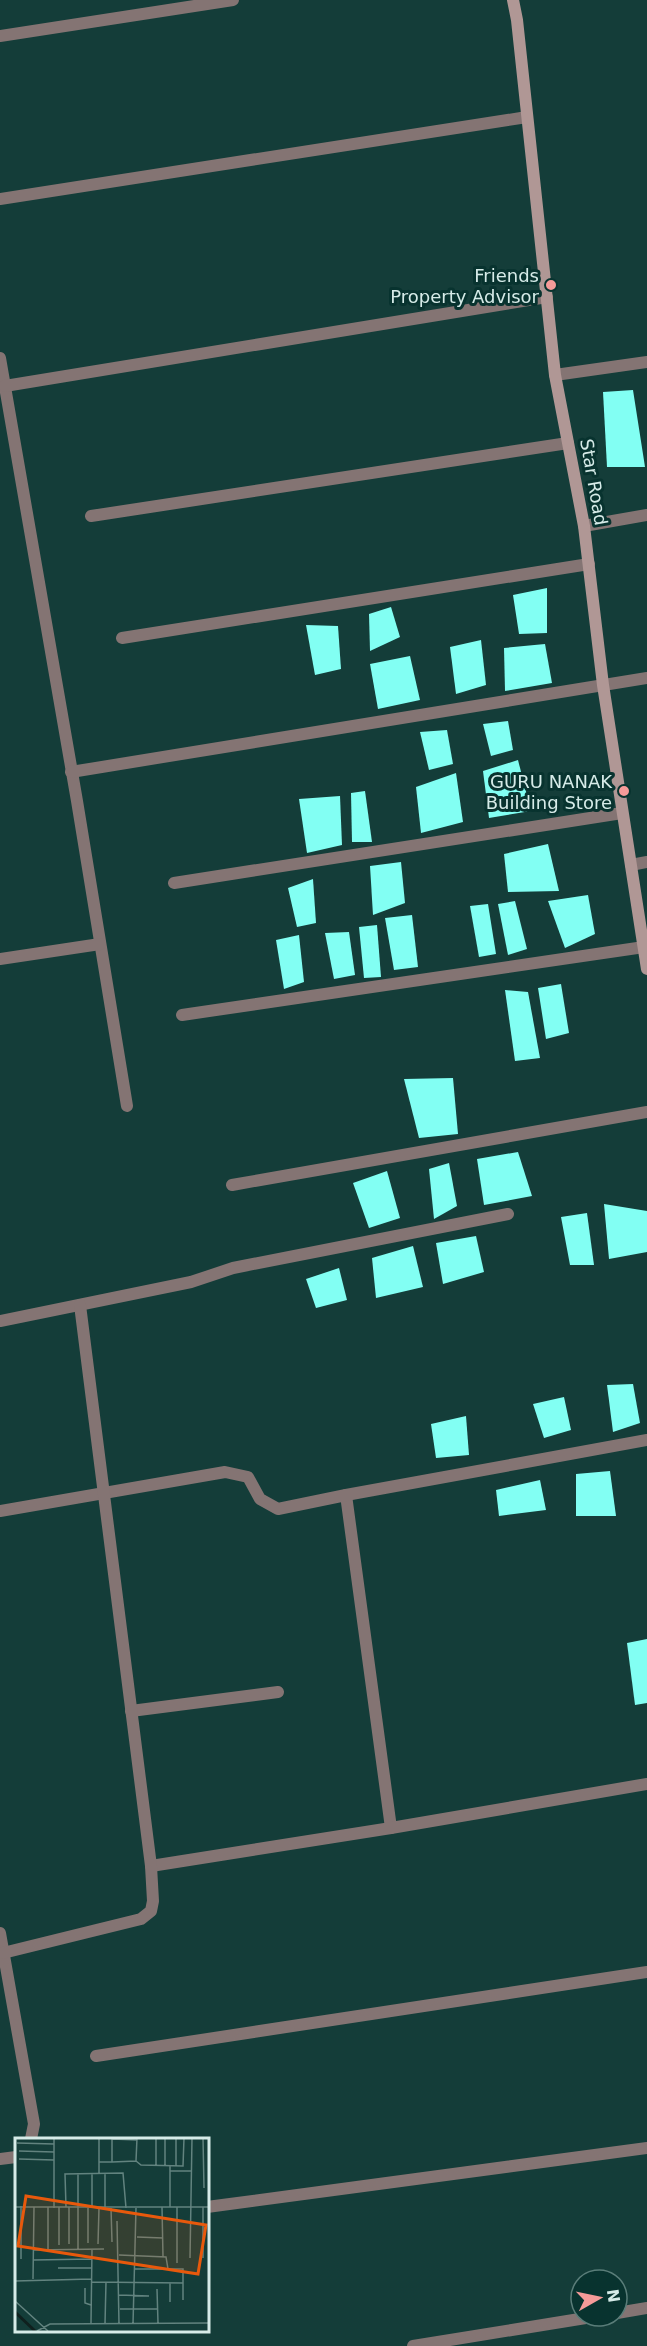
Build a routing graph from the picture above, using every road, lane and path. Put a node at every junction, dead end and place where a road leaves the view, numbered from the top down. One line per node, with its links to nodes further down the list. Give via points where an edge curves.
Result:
1 (233, 0): 3 (street)
2 (513, 0): 4 (street, Star Road)
3 (0, 36)
4 (527, 117): 5 (street); 6 (street, Star Road)
5 (0, 199)
6 (547, 297): 9 (street, Star Road); 10 (street)
7 (0, 358): 10 (street)
8 (647, 362): 9 (street)
9 (555, 375): 11 (street, Star Road)
10 (5, 386): 19 (street)
11 (568, 443): 13 (street); 14 (street, Star Road)
12 (647, 515): 14 (street)
13 (92, 516)
14 (584, 526): 15 (street, Star Road)
15 (589, 564): 16 (street); 18 (street, Star Road)
16 (122, 638)
17 (647, 678): 18 (street)
18 (603, 685): 19 (street); 20 (street, Star Road)
19 (72, 772): 24 (street)
20 (622, 813): 22 (street, Star Road); 23 (street)
21 (647, 862): 22 (street)
22 (631, 865): 25 (street, Star Road)
23 (174, 883)
24 (100, 944): 26 (street); 29 (street)
25 (644, 947): 27 (street, Star Road); 28 (street)
26 (0, 959)
27 (647, 969)
28 (182, 1015)
29 (127, 1106)
30 (647, 1112): 31 (street)
31 (232, 1185)
32 (508, 1214): 33 (street, via 233,1268 191,1282)
33 (80, 1305): 34 (street); 36 (street)
34 (0, 1321)
35 (647, 1440): 37 (street)
36 (103, 1493): 37 (street, via 225,1472 248,1477 260,1499 279,1509); 38 (street); 40 (street)
37 (346, 1495): 42 (street)
38 (0, 1511)
39 (278, 1692): 40 (street)
40 (131, 1711): 43 (street)
41 (647, 1784): 42 (street)
42 (391, 1828): 43 (street)
43 (151, 1866): 45 (street, via 153,1901 151,1911 141,1919)
44 (0, 1933): 45 (street)
45 (3, 1953): 48 (street, via 34,2124)
46 (647, 1972): 47 (street)
47 (96, 2056)
48 (31, 2138)
49 (647, 2148): 52 (street)
50 (15, 2157): 51 (street)
51 (0, 2159)
52 (208, 2207)
53 (647, 2308): 54 (street)
54 (629, 2311)
55 (569, 2321): 56 (street)
56 (413, 2346)

